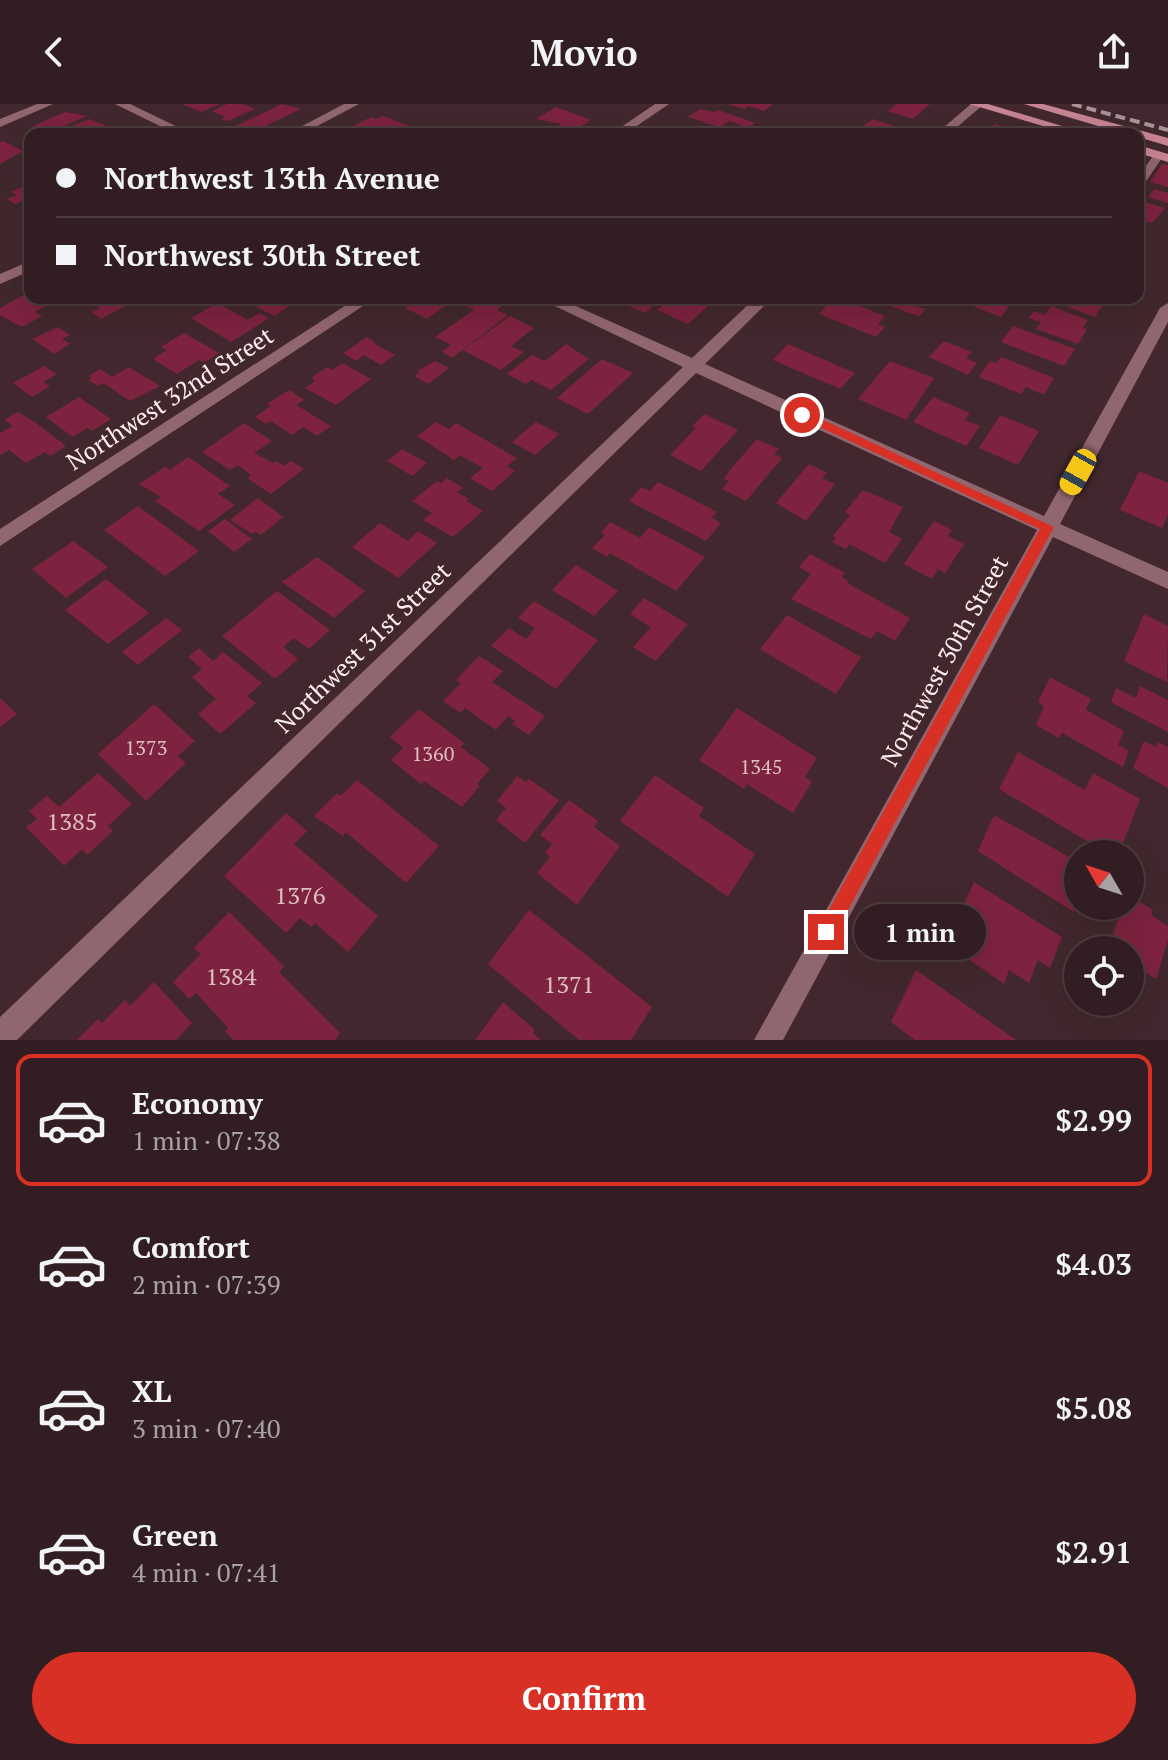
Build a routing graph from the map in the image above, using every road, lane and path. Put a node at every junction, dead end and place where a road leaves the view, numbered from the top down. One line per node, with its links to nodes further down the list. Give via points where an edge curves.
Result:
1 (47, 104): 7 (street)
2 (121, 104): 8 (street)
3 (353, 104): 9 (street)
4 (663, 104): 10 (street)
5 (977, 104): 11 (street); 12 (main road)
6 (1030, 104): 13 (main road)
7 (0, 123)
8 (173, 128)
9 (305, 128)
10 (626, 128)
11 (949, 128)
12 (1062, 128)
13 (1117, 128)
14 (1144, 135): 15 (main road)
15 (1168, 142)
16 (1144, 151): 17 (main road)
17 (1164, 157): 18 (lane)
18 (1144, 177)
19 (24, 268): 20 (street)
20 (0, 280)
21 (358, 304): 27 (street, Northwest 32nd Street)
22 (559, 304): 25 (street)
23 (758, 304): 25 (street, Northwest 31st Street)
24 (1168, 308): 26 (street, Northwest 30th Street)
25 (692, 365): 26 (street); 29 (street, Northwest 31st Street)
26 (1048, 527): 28 (street); 30 (street, Northwest 30th Street)
27 (0, 539)
28 (1168, 581)
29 (0, 1037)
30 (768, 1040)

